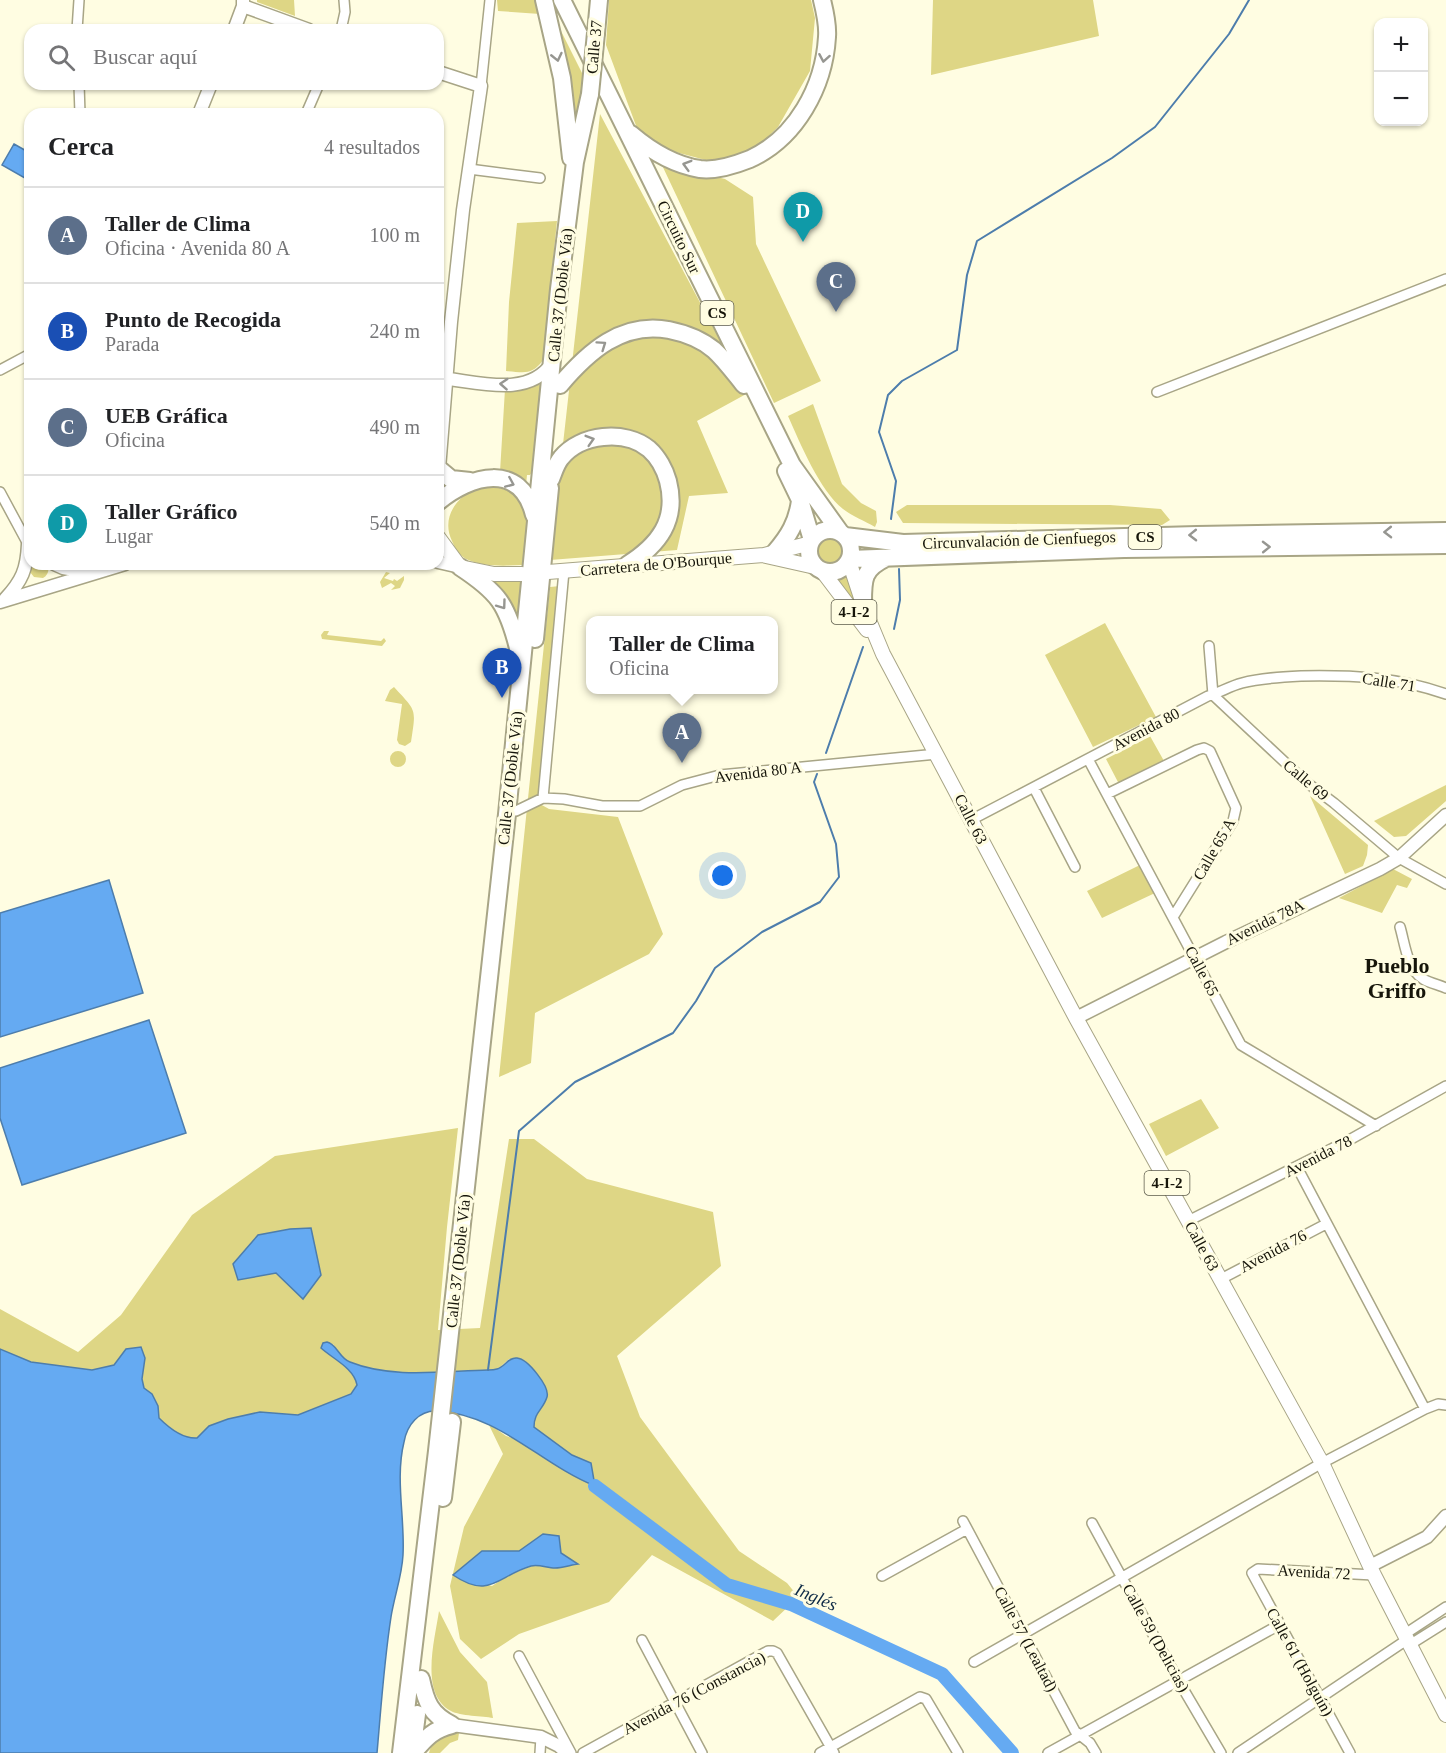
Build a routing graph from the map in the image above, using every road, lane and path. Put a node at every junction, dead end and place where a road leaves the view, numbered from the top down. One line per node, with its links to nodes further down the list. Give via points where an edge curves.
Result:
1 (79, 0): 10 (street)
2 (344, 0): 13 (street)
3 (490, 0): 15 (street)
4 (544, 0): 26 (highway, one-way to 26, via 562,78)
5 (550, 0): 34 (highway, Circuito Sur / CS)
6 (562, 0): 23 (highway, Circuito Sur / CS)
7 (599, 0): 19 (highway, Calle 37, bridge)
8 (822, 0): 23 (highway, one-way to 23, via 827,35 815,90 788,133 765,152 743,162 701,169 668,159)
9 (243, 3): 11 (street); 12 (street)
10 (77, 24)
11 (236, 24)
12 (294, 24)
13 (342, 24)
14 (444, 74): 15 (street)
15 (481, 86): 24 (street)
16 (78, 90): 20 (street)
17 (209, 90): 21 (street)
18 (316, 90): 22 (street)
19 (590, 94): 26 (highway, Calle 37 (Doble Vía)); 33 (highway, Calle 37 (Doble Vía))
20 (80, 108)
21 (202, 108)
22 (309, 108)
23 (625, 130): 41 (highway, Circuito Sur / CS)
24 (469, 169): 25 (street); 29 (street)
25 (540, 178)
26 (571, 195): 30 (highway, Calle 37 (Doble Vía))
27 (1446, 279): 35 (street)
28 (24, 357): 31 (street)
29 (444, 362)
30 (552, 362): 32 (street, one-way to 32, via 540,377 520,384); 42 (highway, Calle 37 (Doble Vía))
31 (0, 370)
32 (444, 378)
33 (560, 385): 34 (highway, one-way to 34, via 576,366 610,339 648,327 684,333 714,350); 37 (highway, Calle 37 (Doble Vía))
34 (744, 385): 41 (highway, Circuito Sur / CS)
35 (1157, 392)
36 (444, 477): 38 (highway)
37 (551, 479): 54 (highway, one-way to 54, via 561,458 584,441 619,437 649,449 666,475 669,518 657,540); 80 (highway, Calle 37 (Doble Vía))
38 (470, 481): 40 (highway); 42 (highway, one-way to 42, via 493,478 514,483 531,500)
39 (0, 492): 45 (street)
40 (444, 497)
41 (806, 497): 44 (highway, Circuito Sur / CS); 46 (highway); 47 (highway, Circuito Sur / CS); 50 (highway, via 790,532)
42 (535, 519): 71 (highway, Calle 37 (Doble Vía))
43 (1446, 531): 46 (highway, Circunvalación de Cienfuegos / CS, one-way to 46)
44 (842, 534): 46 (highway, Circunvalación de Cienfuegos / CS); 47 (highway, Circunvalación de Cienfuegos / CS, via 827,530); 52 (highway, CS, via 851,547)
45 (24, 537)
46 (872, 541)
47 (811, 542): 50 (main road, Carretera de O'Bourque); 56 (highway, CS, via 809,555)
48 (444, 545): 55 (main road)
49 (1446, 545): 51 (highway, Circunvalación de Cienfuegos / CS, one-way to 49, via 1124,549)
50 (770, 554): 54 (main road, Carretera de O'Bourque); 56 (main road, Carretera de O'Bourque)
51 (886, 558): 52 (highway, Circunvalación de Cienfuegos / CS); 68 (highway, via 869,568 864,577)
52 (850, 560): 56 (highway, Circunvalación de Cienfuegos / CS, via 835,572); 68 (main road, Calle 63 / 4-I-2)
53 (444, 563): 55 (street)
54 (627, 565): 61 (main road, Carretera de O'Bourque)
55 (460, 567): 65 (main road); 71 (highway, one-way to 71, via 484,583 503,604)
56 (819, 569): 70 (main road, Calle 63 / 4-I-2)
57 (25, 570): 63 (street)
58 (55, 570): 66 (street, via 55,580)
59 (72, 570): 64 (street)
60 (107, 570): 64 (street)
61 (564, 571): 62 (main road, Carretera de O'Bourque); 79 (street)
62 (548, 572)
63 (24, 573): 66 (street, via 31,584); 67 (street)
64 (98, 573): 66 (street)
65 (522, 574)
66 (47, 587): 67 (street)
67 (2, 601)
68 (862, 602): 70 (main road, Calle 63 / 4-I-2)
69 (1209, 646): 74 (street)
70 (883, 654): 75 (main road, Calle 63 / 4-I-2)
71 (521, 658): 97 (highway, Calle 37 (Doble Vía))
72 (1332, 675): 73 (street, Calle 71, via 1403,681); 74 (street, Avenida 80, via 1258,680)
73 (1446, 694)
74 (1213, 695): 76 (street, Avenida 80); 83 (street, Calle 69, via 1306,782)
75 (937, 754): 79 (street, Avenida 80 A, via 720,775 682,785 640,806 602,807); 82 (main road, Calle 63 / 4-I-2)
76 (1088, 759): 77 (street, Avenida 80); 78 (street, Calle 65)
77 (1034, 788): 82 (street, Avenida 80); 84 (street)
78 (1107, 794): 86 (street, Calle 65); 86 (street, Calle 65 A, via 1197,750 1210,751 1236,808 1233,821)
79 (543, 798): 80 (street)
80 (516, 811): 97 (highway, Calle 37 (Doble Vía))
81 (1446, 815): 83 (street, Avenida 78A)
82 (971, 820): 90 (main road, Calle 63 / 4-I-2)
83 (1399, 858): 85 (street, Calle 69); 88 (street, Avenida 78A)
84 (1075, 867)
85 (1446, 884)
86 (1173, 917): 88 (street, Calle 65)
87 (1400, 927): 89 (street, via 1416,973)
88 (1194, 957): 90 (street, Avenida 78A); 92 (street, Calle 65, via 1241,1045)
89 (1446, 988)
90 (1076, 1018): 94 (main road, Calle 63 / 4-I-2)
91 (1446, 1086): 92 (street, Avenida 78)
92 (1376, 1126): 93 (street, Avenida 78)
93 (1297, 1167): 94 (street, Avenida 78); 95 (street)
94 (1188, 1221): 96 (main road, Calle 63 / 4-I-2)
95 (1326, 1224): 96 (street, Avenida 76); 99 (street)
96 (1221, 1279): 101 (main road, Calle 63 / 4-I-2)
97 (456, 1321): 100 (highway, Calle 37 (Doble Vía))
98 (1446, 1405): 99 (street)
99 (1425, 1409): 101 (street)
100 (443, 1451): 116 (highway, Calle 37 (Doble Vía)); 125 (highway, Calle 37 (Doble Vía))
101 (1322, 1463): 105 (main road, Calle 63 / 4-I-2); 107 (street)
102 (1446, 1516): 105 (street, Avenida 72, via 1427,1537)
103 (1092, 1523): 107 (street, Calle 59 (Delicias))
104 (1254, 1570): 105 (street, Avenida 72); 110 (street, Calle 61 (Holguín), via 1252,1576)
105 (1372, 1570): 112 (main road, Calle 63 / 4-I-2)
106 (882, 1576): 111 (street, Calle 57 (Lealtad), via 965,1525)
107 (1123, 1578): 111 (street); 117 (street, Calle 59 (Delicias))
108 (1446, 1607): 112 (street)
109 (1446, 1622): 112 (street)
110 (1279, 1625): 117 (street); 118 (street, Calle 61 (Holguín))
111 (1024, 1633): 115 (street); 122 (street, Calle 57 (Lealtad))
112 (1408, 1639): 118 (street); 120 (main road, Calle 63 / 4-I-2)
113 (642, 1640): 119 (street)
114 (519, 1656): 128 (street)
115 (974, 1662)
116 (421, 1679): 121 (highway, via 425,1700 441,1719); 126 (highway, Calle 37 (Doble Vía))
117 (1178, 1680): 122 (street); 135 (street, Calle 59 (Delicias))
118 (1320, 1698): 136 (street); 137 (street, Calle 61 (Holguín))
119 (674, 1703): 124 (street, Avenida 76 (Constancia), via 773,1651); 129 (street, Avenida 76 (Constancia)); 130 (street)
120 (1446, 1715)
121 (452, 1725): 123 (street); 126 (highway, via 438,1729)
122 (1080, 1736): 133 (street); 134 (street, Calle 57 (Lealtad))
123 (542, 1737): 127 (street); 128 (street)
124 (832, 1750): 131 (street); 132 (street, via 920,1696)
125 (401, 1753)
126 (413, 1753)
127 (540, 1753)
128 (569, 1753)
129 (583, 1753)
130 (702, 1753)
131 (820, 1753)
132 (958, 1753)
133 (1048, 1753)
134 (1096, 1753)
135 (1221, 1753)
136 (1238, 1753)
137 (1350, 1753)

